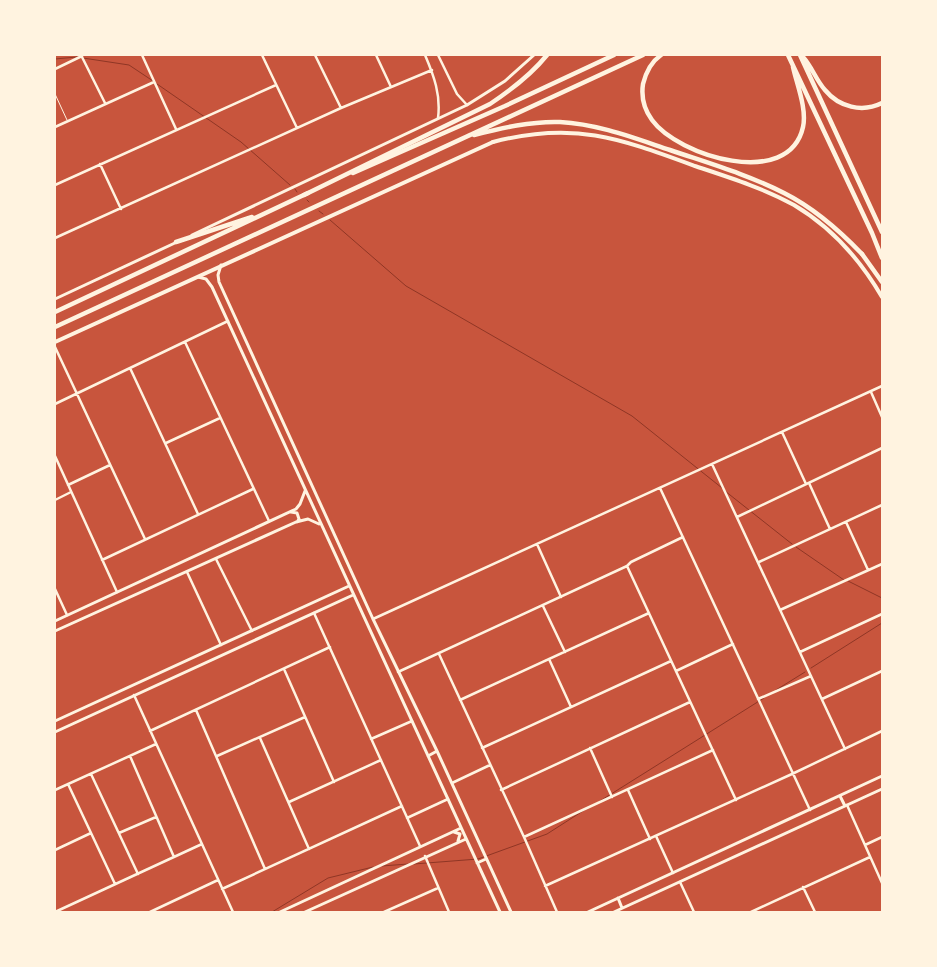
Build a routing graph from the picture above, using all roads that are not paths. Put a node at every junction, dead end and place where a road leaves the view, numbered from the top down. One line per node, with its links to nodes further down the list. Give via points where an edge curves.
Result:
1 (142, 55): 18 (street)
2 (262, 55): 19 (street)
3 (315, 55): 25 (street)
4 (376, 55): 20 (street)
5 (425, 55): 17 (street)
6 (438, 55): 24 (street, via 457,94)
7 (534, 55): 24 (street, via 505,81)
8 (547, 55): 34 (highway, via 510,91 490,104)
9 (614, 55): 34 (highway)
10 (643, 55): 31 (highway)
11 (661, 55): 15 (highway, via 648,69 642,94 644,106 653,121 694,149 731,161 753,163 772,160 788,152 803,127 804,113)
12 (788, 55): 15 (highway)
13 (801, 55): 22 (highway, via 824,90 838,102 858,108); 37 (highway)
14 (82, 56): 16 (street); 23 (street)
15 (793, 67): 40 (highway)
16 (55, 69)
17 (432, 70): 20 (street); 26 (street, via 438,87)
18 (154, 82): 23 (street); 30 (street)
19 (276, 86): 29 (street); 30 (street)
20 (391, 87): 25 (street)
21 (55, 94): 27 (lane)
22 (882, 103)
23 (105, 104): 27 (street)
24 (467, 104): 26 (street)
25 (341, 108): 29 (street)
26 (438, 118): 39 (street)
27 (68, 121): 28 (street)
28 (55, 127)
29 (297, 128): 35 (street)
30 (176, 129): 32 (street)
31 (462, 138): 44 (highway, via 532,123 583,124 730,171 784,193 814,211 839,230 862,254); 50 (highway)
32 (100, 164): 33 (street); 35 (street)
33 (55, 184)
34 (304, 195): 36 (highway)
35 (121, 209): 38 (street)
36 (272, 211): 39 (highway); 48 (highway)
37 (882, 232)
38 (55, 238)
39 (176, 242): 46 (street)
40 (882, 258)
41 (221, 265): 42 (main road); 43 (street); 47 (main road, via 492,142 526,134 558,132 613,138 770,194 801,210 831,233 873,281)
42 (195, 278): 45 (street, via 206,279); 51 (main road)
43 (219, 282): 45 (street); 106 (street)
44 (882, 282)
45 (212, 287): 49 (street)
46 (56, 297)
47 (882, 298)
48 (55, 312)
49 (228, 321): 52 (street); 71 (street)
50 (55, 328)
51 (55, 342)
52 (185, 342): 54 (street); 60 (street)
53 (55, 347): 57 (street)
54 (130, 368): 57 (street); 62 (street)
55 (882, 386): 56 (street)
56 (871, 392): 59 (street); 61 (street)
57 (77, 394): 58 (street); 66 (street)
58 (55, 404)
59 (882, 417)
60 (220, 418): 62 (street); 70 (street)
61 (782, 432): 65 (street); 67 (street)
62 (166, 443): 76 (street)
63 (882, 448): 67 (street)
64 (55, 456): 68 (street)
65 (712, 464): 69 (street); 77 (street)
66 (110, 466): 68 (street); 84 (street)
67 (808, 483): 77 (street); 81 (street)
68 (68, 485): 72 (street)
69 (660, 488): 83 (street); 85 (street)
70 (253, 489): 76 (street); 78 (street)
71 (305, 490): 75 (street, via 300,504); 82 (street)
72 (71, 492): 73 (street); 87 (street)
73 (55, 500)
74 (882, 505): 80 (street)
75 (289, 512): 78 (street); 79 (street, via 297,513 299,519)
76 (198, 514): 84 (street)
77 (736, 517): 88 (street)
78 (269, 522): 96 (street)
79 (296, 522): 82 (street, via 308,519 318,523); 86 (street)
80 (846, 522): 81 (street); 91 (street)
81 (830, 529): 88 (street)
82 (326, 533): 93 (street)
83 (683, 537): 90 (street); 110 (street)
84 (145, 539): 87 (street)
85 (537, 544): 98 (street); 106 (street)
86 (216, 559): 92 (street); 109 (street)
87 (102, 560): 96 (street)
88 (758, 563): 101 (street)
89 (882, 564): 91 (street)
90 (627, 566): 98 (street); 103 (street)
91 (868, 570): 101 (street)
92 (187, 572): 108 (street); 111 (street)
93 (349, 586): 95 (street); 97 (street)
94 (55, 589): 105 (street)
95 (342, 590): 99 (street, via 348,591); 109 (street)
96 (116, 592): 105 (street)
97 (353, 595): 99 (street); 133 (street)
98 (561, 597): 100 (street)
99 (346, 598): 102 (street)
100 (543, 606): 113 (street); 115 (street)
101 (780, 610): 114 (street)
102 (314, 613): 112 (street); 124 (street)
103 (649, 614): 113 (street); 117 (street)
104 (882, 614): 114 (street)
105 (67, 615): 107 (street)
106 (373, 619): 121 (street)
107 (55, 621)
108 (55, 631)
109 (252, 631): 111 (street)
110 (733, 644): 119 (street); 127 (street)
111 (222, 645): 123 (street)
112 (330, 647): 118 (street); 138 (street)
113 (565, 652): 116 (street)
114 (800, 652): 122 (street)
115 (439, 654): 121 (street); 126 (street)
116 (549, 659): 126 (street); 129 (street)
117 (671, 661): 119 (street); 129 (street)
118 (284, 669): 130 (street); 131 (street)
119 (676, 671): 128 (street)
120 (882, 671): 125 (street)
121 (398, 672): 144 (street)
122 (811, 676): 125 (street); 127 (street)
123 (130, 687): 124 (street); 132 (street)
124 (134, 696): 134 (street); 136 (street)
125 (822, 699): 142 (street)
126 (460, 700): 140 (street)
127 (758, 700): 151 (street)
128 (690, 702): 141 (street); 143 (street)
129 (571, 707): 140 (street)
130 (196, 710): 134 (street); 146 (street)
131 (305, 717): 137 (street); 153 (street)
132 (55, 721)
133 (412, 721): 138 (street); 147 (street)
134 (150, 731): 139 (street)
135 (882, 731): 142 (street)
136 (55, 732)
137 (260, 738): 146 (street); 164 (street)
138 (371, 739): 148 (street)
139 (156, 744): 145 (street); 180 (street)
140 (482, 748): 149 (street)
141 (590, 748): 158 (street); 161 (street)
142 (845, 749): 151 (street)
143 (713, 750): 159 (street); 163 (street)
144 (438, 752): 147 (street); 154 (street)
145 (130, 756): 150 (street); 168 (street)
146 (217, 756): 190 (street)
147 (428, 756): 162 (street)
148 (381, 760): 153 (street); 165 (street)
149 (490, 766): 154 (street); 158 (street)
150 (91, 774): 155 (street); 173 (street)
151 (792, 774): 163 (street); 167 (street)
152 (882, 776): 160 (street)
153 (334, 782): 164 (street)
154 (452, 783): 188 (street)
155 (68, 784): 157 (street); 172 (street)
156 (882, 789): 166 (street)
157 (55, 790)
158 (501, 790): 176 (street)
159 (628, 790): 161 (street); 178 (street)
160 (840, 796): 166 (street); 167 (street)
161 (612, 797): 176 (street)
162 (448, 800): 169 (street); 170 (street)
163 (736, 800): 174 (street)
164 (288, 802): 183 (street)
165 (402, 806): 169 (street); 183 (street)
166 (846, 806): 181 (street); 194 (street)
167 (810, 810): 191 (street)
168 (156, 817): 173 (street); 187 (street)
169 (407, 818): 182 (street)
170 (461, 828): 171 (street); 177 (street)
171 (452, 832): 179 (street, via 460,834); 182 (street)
172 (91, 833): 184 (street); 196 (street)
173 (119, 833): 192 (street)
174 (656, 836): 178 (street); 191 (street)
175 (882, 837): 181 (street)
176 (524, 838): 197 (street)
177 (466, 839): 179 (street); 189 (street)
178 (650, 839): 197 (street)
179 (458, 842): 185 (street)
180 (202, 844): 187 (street); 193 (street)
181 (865, 845): 186 (street)
182 (420, 846): 208 (street)
183 (309, 848): 190 (street)
184 (55, 850)
185 (425, 856): 199 (street); 209 (street)
186 (870, 856): 195 (street); 198 (street)
187 (174, 857): 192 (street)
188 (486, 859): 189 (street); 213 (street)
189 (477, 863): 212 (street)
190 (265, 869): 200 (street)
191 (673, 873): 201 (street)
192 (138, 874): 196 (street)
193 (218, 880): 200 (street); 206 (street)
194 (680, 882): 203 (street); 217 (street)
195 (882, 882)
196 (114, 884): 202 (street)
197 (546, 886): 214 (street)
198 (804, 887): 218 (street); 219 (street)
199 (438, 888): 210 (street); 211 (street)
200 (222, 889): 207 (street)
201 (618, 898): 203 (street); 215 (street)
202 (63, 908): 204 (street); 205 (street)
203 (622, 908): 216 (street)
204 (55, 912)
205 (64, 912)
206 (150, 912)
207 (233, 912)
208 (280, 912)
209 (305, 912)
210 (384, 912)
211 (449, 912)
212 (500, 912)
213 (511, 912)
214 (556, 912)
215 (588, 912)
216 (614, 912)
217 (694, 912)
218 (751, 912)
219 (815, 912)

